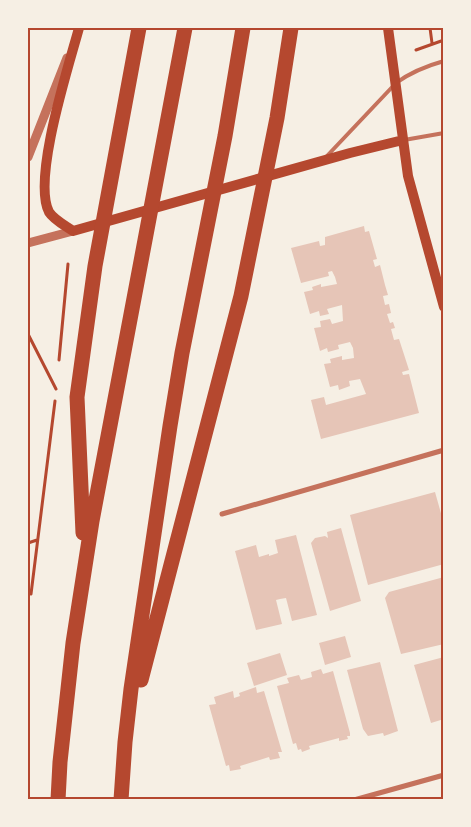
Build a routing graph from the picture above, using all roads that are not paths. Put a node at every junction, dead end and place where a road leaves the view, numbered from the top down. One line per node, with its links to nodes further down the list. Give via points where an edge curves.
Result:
1 (79, 28): 11 (street); 13 (main road, via 53,126 44,186 49,212)
2 (138, 28): 18 (highway, via 94,266 77,397)
3 (185, 28): 18 (highway)
4 (243, 28): 19 (highway, via 173,408)
5 (291, 28): 19 (highway, via 277,118 241,296)
6 (388, 28): 8 (main road)
7 (444, 61): 8 (lane, via 409,73)
8 (396, 83): 10 (main road); 12 (lane)
9 (444, 133): 10 (lane)
10 (403, 140): 12 (main road); 15 (main road, via 411,186)
11 (28, 157)
12 (322, 161): 13 (main road)
13 (73, 231): 14 (street)
14 (28, 243)
15 (444, 307)
16 (444, 450): 17 (street)
17 (222, 514)
18 (85, 568): 21 (highway, via 66,697)
19 (125, 742): 22 (highway)
20 (444, 774): 23 (street)
21 (58, 800)
22 (121, 800)
23 (354, 800)

